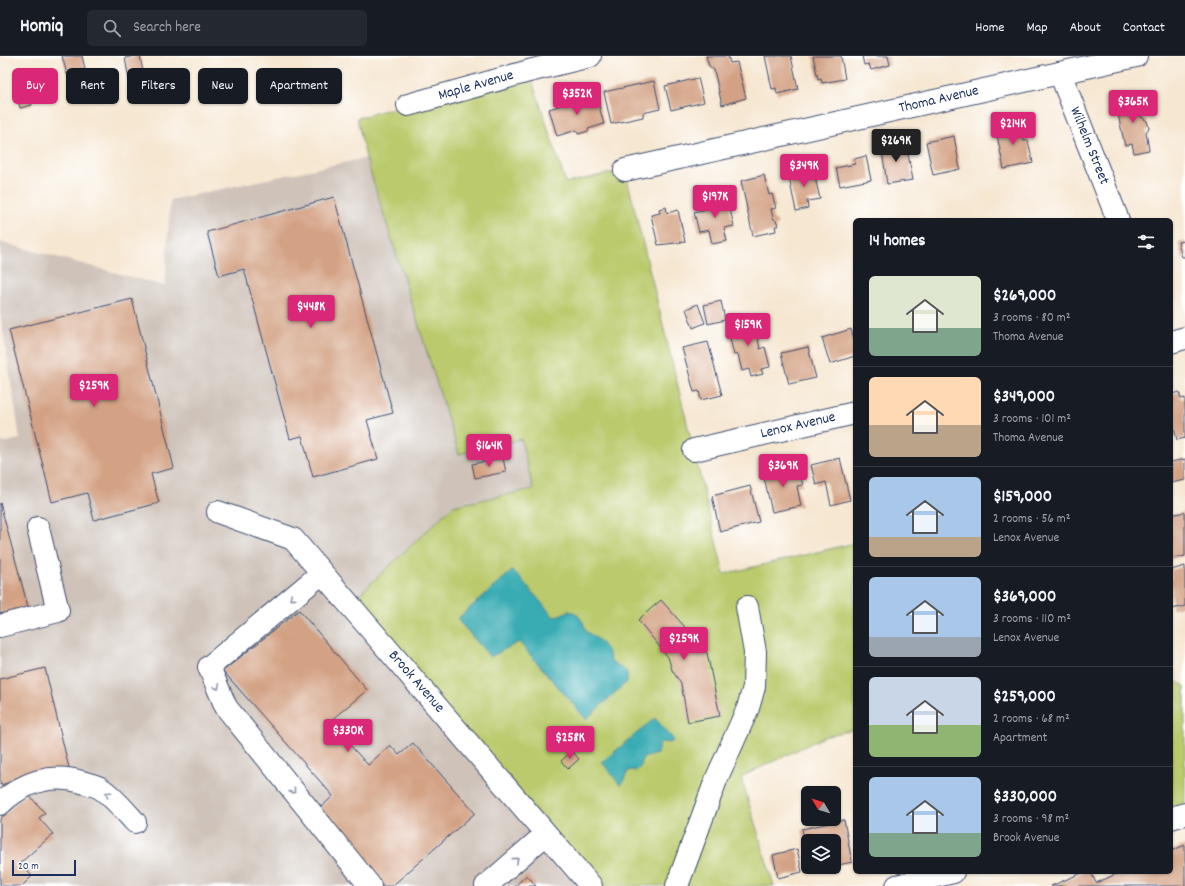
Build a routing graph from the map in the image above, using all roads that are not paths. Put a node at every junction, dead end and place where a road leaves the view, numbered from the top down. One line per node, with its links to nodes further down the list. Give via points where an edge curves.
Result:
1 (590, 56): 4 (street, Maple Avenue)
2 (1136, 56): 3 (street, Thoma Avenue)
3 (1060, 73): 5 (street, Thoma Avenue); 6 (street, Wilhelm Street)
4 (408, 104)
5 (625, 170)
6 (1117, 218)
7 (1185, 338): 8 (street)
8 (1173, 341)
9 (853, 414): 10 (street, Lenox Avenue)
10 (694, 450)
11 (218, 512): 13 (street, Brook Avenue, via 293,539)
12 (38, 528): 15 (street, via 58,611)
13 (322, 573): 20 (street, Brook Avenue); 22 (street, one-way to 22, via 209,667 226,707)
14 (747, 607): 25 (street, via 755,652 754,687 748,708 716,780)
15 (0, 626)
16 (0, 804): 19 (street, one-way to 16, via 114,798 98,787 61,778 30,783 9,795)
17 (1185, 814): 18 (street)
18 (1173, 817)
19 (135, 822)
20 (546, 834): 23 (street, one-way to 20); 24 (street, Brook Avenue)
21 (945, 874): 26 (street)
22 (370, 886)
23 (486, 886)
24 (591, 886)
25 (678, 886)
26 (897, 886)

